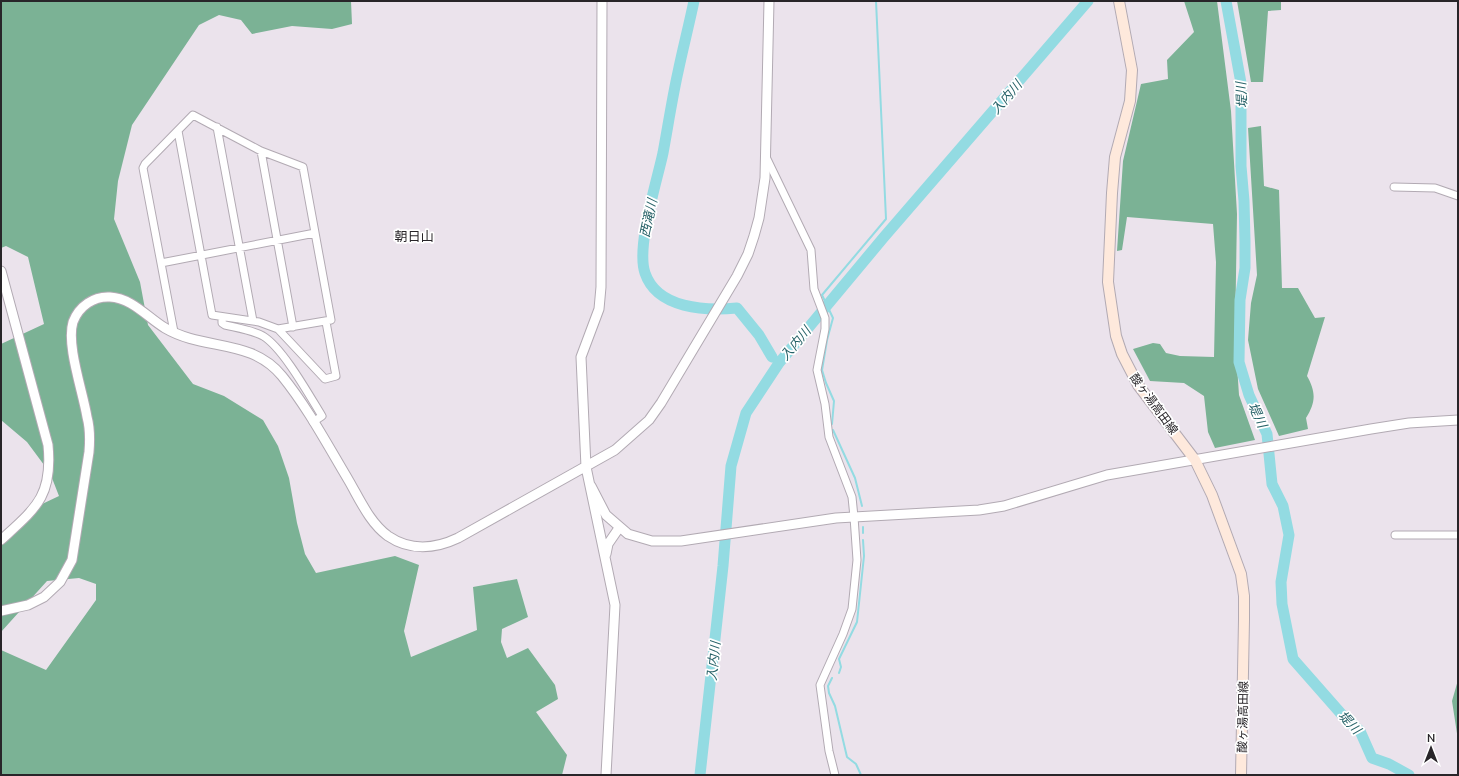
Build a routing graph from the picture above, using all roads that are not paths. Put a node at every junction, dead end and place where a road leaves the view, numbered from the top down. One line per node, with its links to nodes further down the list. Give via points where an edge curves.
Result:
1 (602, 1): 25 (street, via 601,287 599,309 580,357)
2 (769, 1): 7 (street)
3 (1119, 1): 24 (main road, 酸ヶ湯高田線, via 1132,70 1130,102 1115,157 1108,261 1111,310 1116,336 1130,371)
4 (217, 127): 5 (street, via 193,115); 6 (street); 12 (street)
5 (178, 131): 13 (street); 14 (street, via 144,166)
6 (261, 151): 10 (street, via 303,167); 11 (street)
7 (766, 157): 25 (street, via 759,218 754,236 748,254 720,306 649,420 615,450); 27 (street, via 772,174 812,250 814,289 825,318 817,370 826,404 829,437 852,497)
8 (1394, 187): 9 (street, via 1431,187)
9 (1458, 196)
10 (315, 233): 11 (street); 18 (street, via 331,320)
11 (277, 241): 12 (street); 19 (street)
12 (240, 248): 13 (street); 17 (street)
13 (200, 255): 14 (street); 16 (street, via 212,315)
14 (162, 263): 21 (street)
15 (1, 271): 31 (street, via 48,445 50,466 48,483 34,510)
16 (222, 318): 17 (street); 23 (street, via 225,325 256,333 272,343 322,416)
17 (253, 321): 20 (street)
18 (326, 322): 19 (street); 20 (street, via 336,376 325,379)
19 (293, 327): 20 (street)
20 (278, 330)
21 (174, 332): 23 (street, via 199,341 245,350 262,358 282,376); 33 (street, via 130,303 117,298 92,300 78,313 72,327 72,339 90,435 72,560 60,582 44,597 28,605)
22 (1458, 420): 24 (street, via 1394,425)
23 (313, 422): 25 (street, via 376,525 394,539 415,546 437,546 458,538)
24 (1195, 460): 27 (street, via 1107,475 1004,506 979,510); 36 (main road, 酸ヶ湯高田線, via 1234,551 1243,585)
25 (586, 467): 26 (street)
26 (590, 486): 28 (street, via 606,515); 32 (street)
27 (854, 517): 28 (street, via 663,542 639,539); 35 (street, via 857,560 852,608 844,634 820,685)
28 (619, 528): 32 (street, via 608,544)
29 (1395, 535): 30 (street)
30 (1458, 535)
31 (1, 540)
32 (606, 557): 34 (street, via 615,605)
33 (1, 611)
34 (606, 775)
35 (835, 775)
36 (1242, 775)

